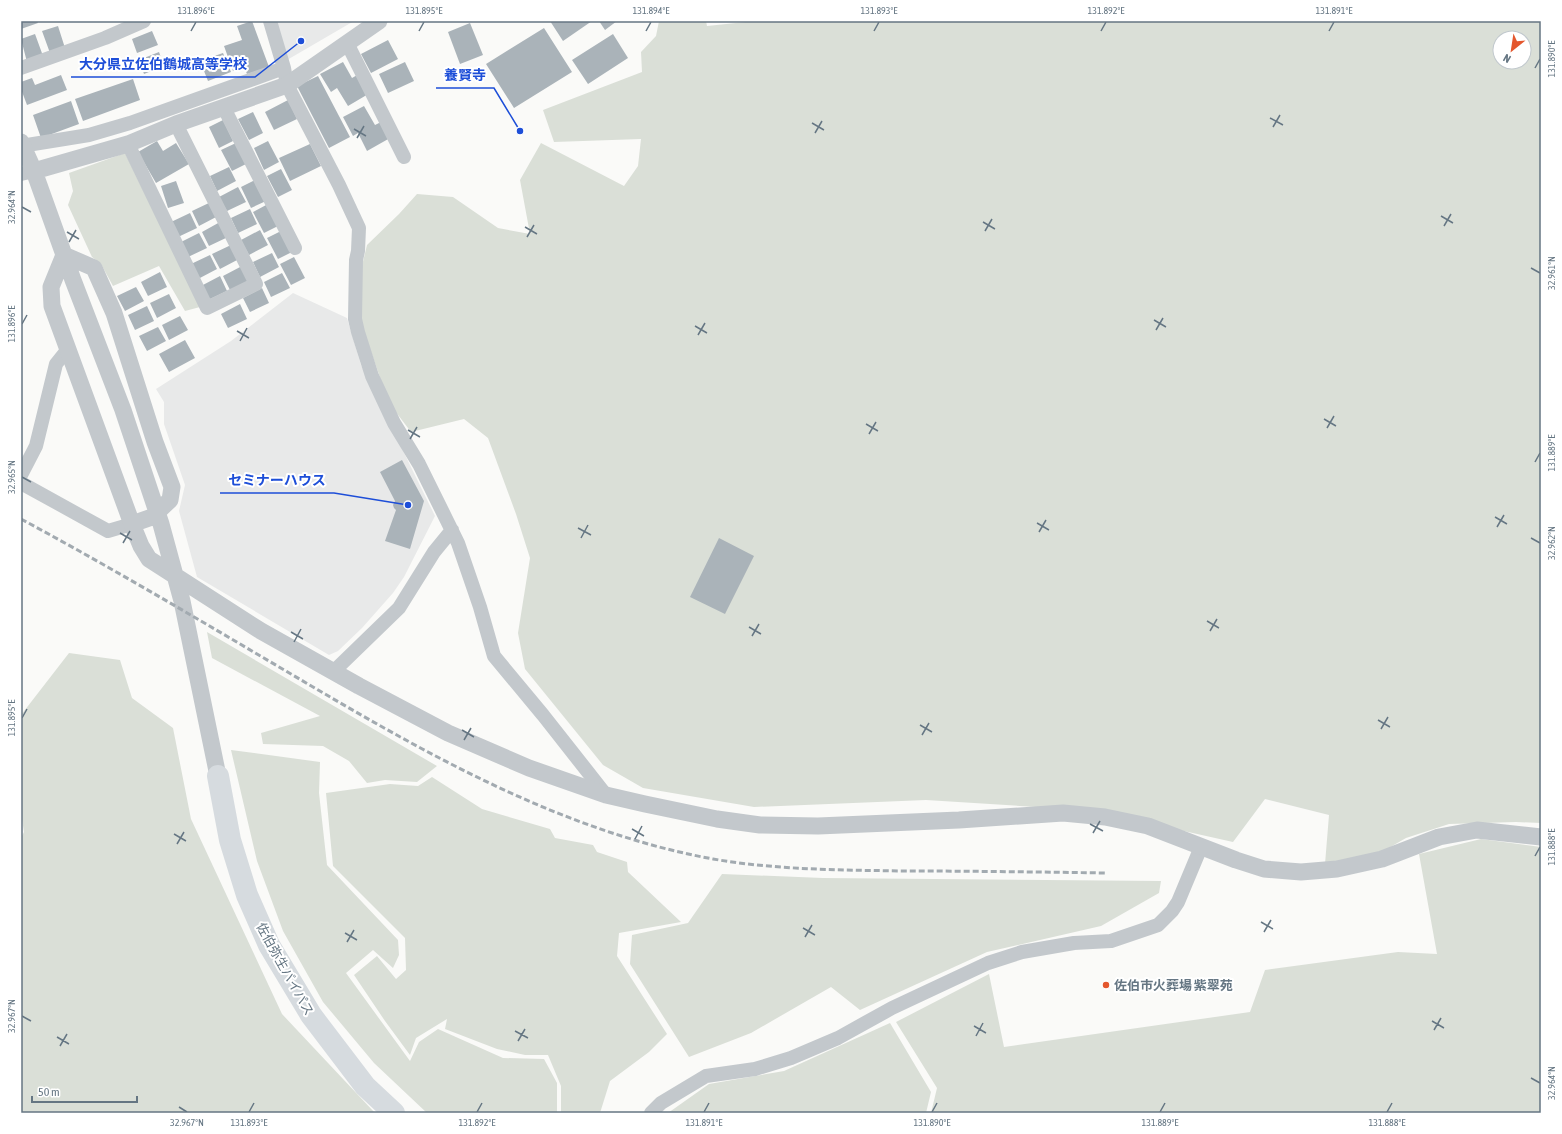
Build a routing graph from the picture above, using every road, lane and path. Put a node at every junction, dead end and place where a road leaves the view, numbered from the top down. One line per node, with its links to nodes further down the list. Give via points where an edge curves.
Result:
1 (144, 21): 5 (street)
2 (270, 21): 6 (street)
3 (379, 21): 4 (street)
4 (347, 43): 7 (street); 12 (street)
5 (21, 68)
6 (284, 68): 7 (street); 10 (street, via 89,135)
7 (287, 85): 8 (street); 20 (street, via 359,228 355,319 372,376 394,423 419,464)
8 (224, 108): 9 (street); 14 (street)
9 (176, 124): 11 (street); 11 (street, via 256,284 207,308)
10 (22, 144): 13 (street)
11 (128, 144): 13 (street)
12 (404, 157)
13 (27, 173): 15 (street)
14 (295, 248)
15 (64, 255): 16 (street, via 51,287 52,306); 19 (street, via 94,268 114,313 172,487 170,500 152,517); 22 (street, via 123,410 161,524 182,601)
16 (68, 349): 17 (street, via 56,364 36,446); 19 (street)
17 (21, 476)
18 (21, 483): 19 (street, via 108,530)
19 (132, 524): 21 (street, via 141,546 150,559 261,631)
20 (452, 530): 21 (street, via 434,552 399,608); 23 (street, via 494,656 585,760)
21 (333, 672): 23 (street, via 448,733 529,768)
22 (218, 776): 26 (highway, 佐伯弥生バイパス, via 230,840 245,888 269,945 311,1015 365,1086)
23 (606, 795): 25 (street, via 717,819 760,824 818,826 1063,813 1105,817 1148,826)
24 (1541, 837): 25 (street, via 1477,830 1439,837 1382,859 1337,869 1301,872 1264,869)
25 (1201, 847): 27 (street, via 1178,902 1158,924 1111,941 1074,943 1022,952 988,963 892,1008 838,1038 791,1058 755,1069 706,1076 662,1103)
26 (394, 1113)
27 (651, 1113)

